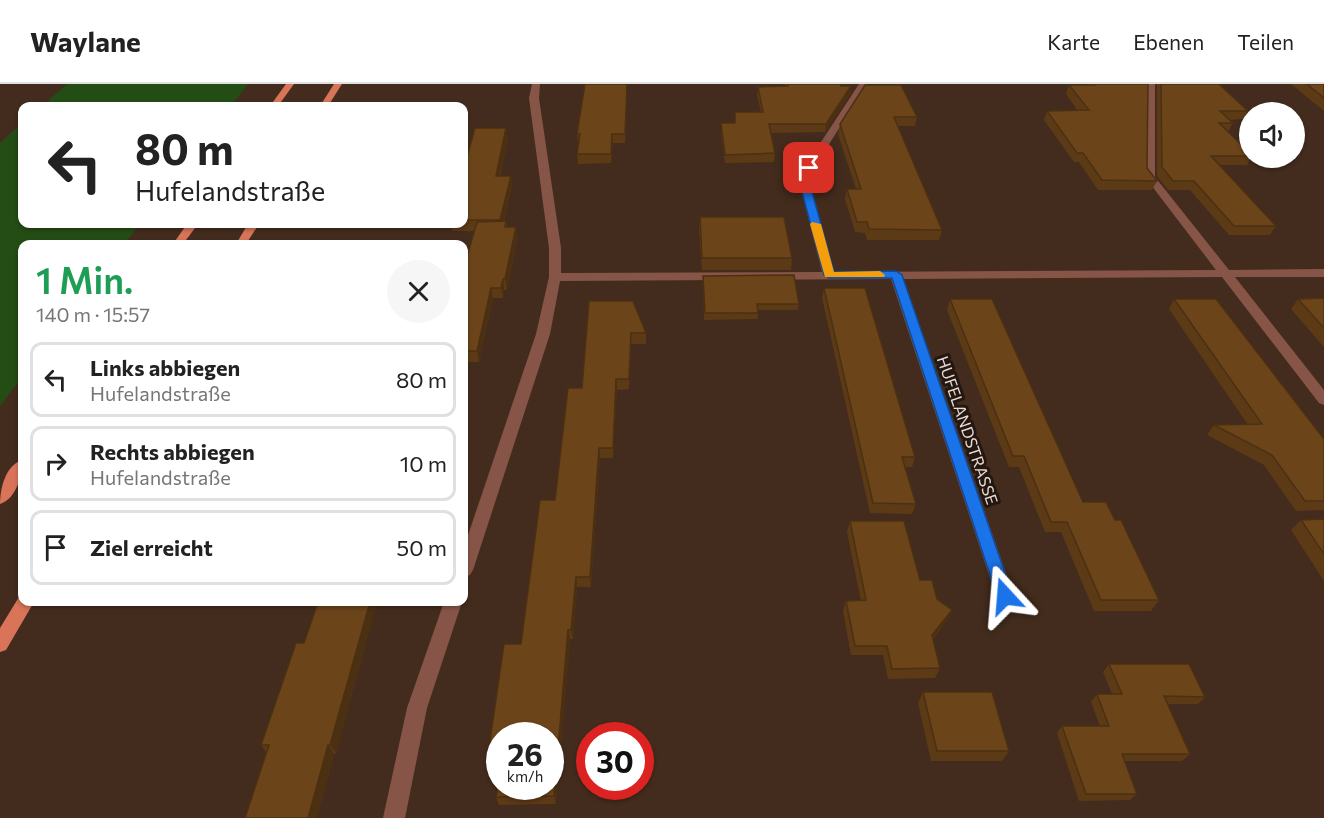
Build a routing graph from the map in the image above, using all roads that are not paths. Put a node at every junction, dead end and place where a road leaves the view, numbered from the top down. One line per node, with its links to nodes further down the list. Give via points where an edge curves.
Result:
1 (290, 84): 6 (main road)
2 (338, 84): 7 (main road)
3 (536, 84): 12 (street, via 534,98 555,248)
4 (863, 84): 10 (street, via 806,177)
5 (1151, 84): 8 (street, via 1150,177)
6 (277, 102)
7 (327, 102)
8 (1227, 273): 9 (street); 11 (street); 13 (street)
9 (1324, 273)
10 (829, 275): 11 (street); 12 (street)
11 (896, 275): 17 (street, HUFELANDSTRASSE)
12 (555, 277): 16 (street, via 543,334)
13 (1324, 400)
14 (18, 472): 15 (main road)
15 (0, 498)
16 (468, 558)
17 (1005, 596)
18 (24, 606): 20 (main road)
19 (452, 606): 21 (street, via 417,708)
20 (0, 644)
21 (394, 818)

